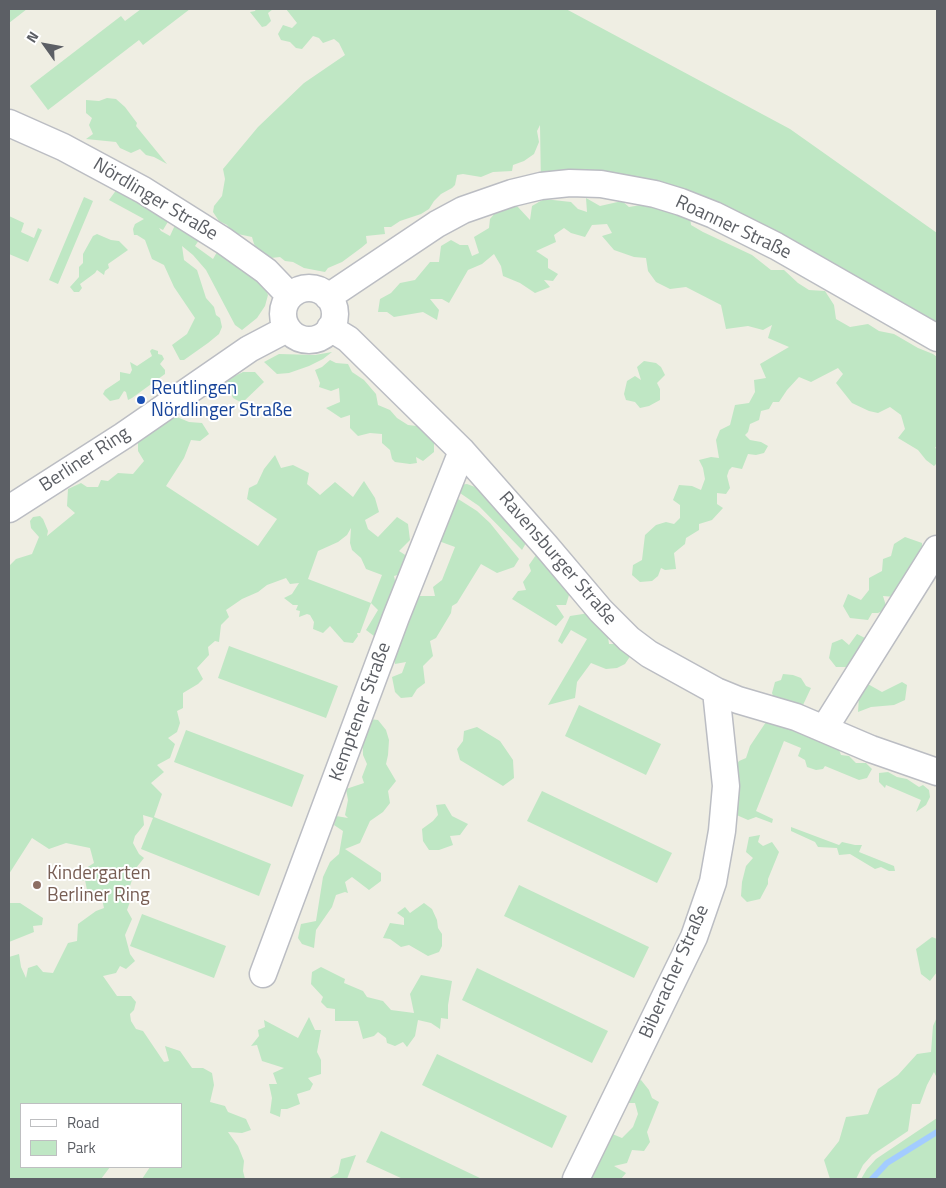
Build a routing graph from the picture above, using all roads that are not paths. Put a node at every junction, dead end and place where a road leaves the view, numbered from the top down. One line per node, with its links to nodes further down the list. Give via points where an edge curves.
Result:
1 (9, 123): 2 (street, Nördlinger Straße, via 63,147 143,190 266,271)
2 (290, 296): 3 (street, via 311,288); 5 (street, via 283,310)
3 (328, 297): 4 (street, via 334,312); 6 (street, Roanner Straße, via 463,210 541,186 601,184 655,194 714,215 776,246)
4 (330, 328): 5 (street, via 317,339 308,340); 7 (street, Ravensburger Straße, via 348,339)
5 (287, 329): 8 (street, Berliner Ring, via 249,349)
6 (937, 338)
7 (462, 451): 10 (street, Ravensburger Straße, via 629,639 649,654); 13 (street, Kemptener Straße)
8 (9, 509)
9 (937, 549): 11 (street)
10 (716, 691): 11 (street, Ravensburger Straße); 14 (street, Biberacher Straße, via 726,786 722,832 711,890 694,937)
11 (824, 729): 12 (street, Ravensburger Straße)
12 (937, 772)
13 (263, 974)
14 (576, 1179)

